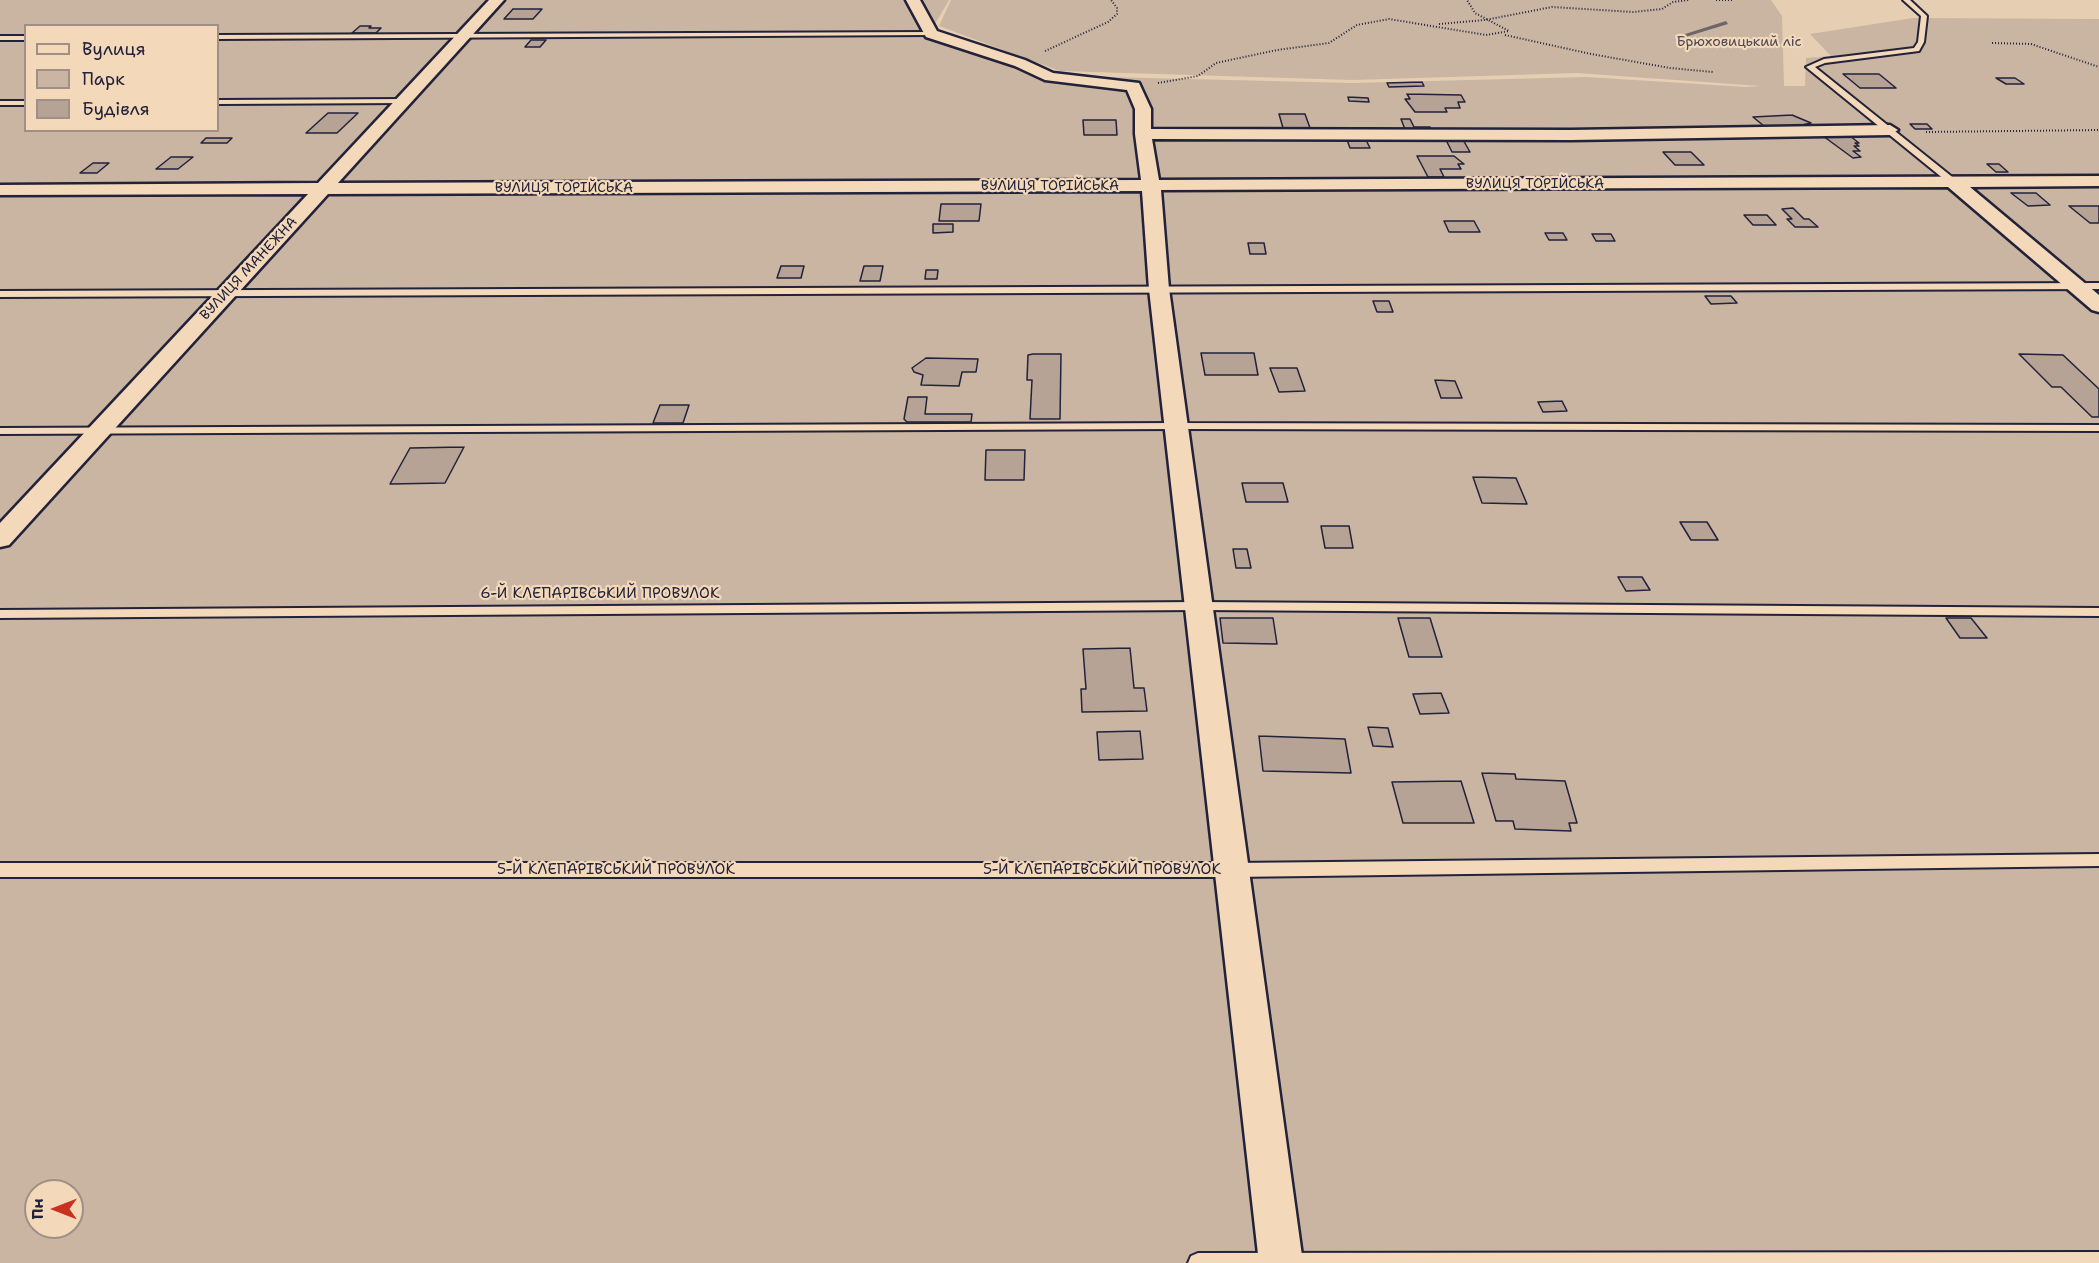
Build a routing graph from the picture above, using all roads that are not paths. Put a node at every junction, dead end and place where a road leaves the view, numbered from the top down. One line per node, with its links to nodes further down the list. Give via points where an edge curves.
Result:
1 (497, 0): 5 (street, ВУЛИЦЯ МАНЕЖНА)
2 (913, 0): 4 (street)
3 (1906, 0): 13 (lane, via 1924,16 1917,50 1824,61 1810,67)
4 (931, 34): 5 (lane); 14 (street, via 1050,77 1133,86 1143,109)
5 (464, 36): 6 (lane); 9 (street, ВУЛИЦЯ МАНЕЖНА)
6 (219, 37)
7 (0, 38): 8 (lane)
8 (24, 38)
9 (404, 101): 10 (lane); 18 (street, ВУЛИЦЯ МАНЕЖНА)
10 (219, 102)
11 (0, 103): 12 (lane)
12 (24, 103)
13 (1891, 132): 14 (street); 16 (lane)
14 (1143, 134): 17 (street)
15 (2099, 181): 16 (street, ВУЛИЦЯ ТОРІЙСЬКА)
16 (1953, 182): 17 (street, ВУЛИЦЯ ТОРІЙСЬКА); 20 (street)
17 (1151, 185): 18 (street, ВУЛИЦЯ ТОРІЙСЬКА); 22 (street)
18 (323, 189): 19 (street, ВУЛИЦЯ ТОРІЙСЬКА); 23 (street, ВУЛИЦЯ МАНЕЖНА)
19 (0, 190)
20 (2076, 286): 21 (lane); 22 (lane); 25 (street)
21 (2099, 286)
22 (1160, 289): 23 (lane); 26 (street)
23 (228, 292): 24 (lane); 28 (street, ВУЛИЦЯ МАНЕЖНА)
24 (0, 294)
25 (2099, 306)
26 (1177, 426): 27 (lane); 28 (lane); 31 (street)
27 (2099, 429)
28 (100, 430): 29 (lane); 30 (street, ВУЛИЦЯ МАНЕЖНА)
29 (0, 431)
30 (0, 538)
31 (1199, 606): 32 (lane, 6-Й КЛЕПАРІВСЬКИЙ ПРОВУЛОК); 33 (lane, 6-Й КЛЕПАРІВСЬКИЙ ПРОВУЛОК); 36 (street)
32 (2099, 612)
33 (0, 614)
34 (2099, 860): 36 (lane, 5-Й КЛЕПАРІВСЬКИЙ ПРОВУЛОК)
35 (0, 870): 36 (lane, 5-Й КЛЕПАРІВСЬКИЙ ПРОВУЛОК)
36 (1232, 870): 37 (street)
37 (1281, 1262): 38 (lane); 39 (lane)
38 (2099, 1262)
39 (1198, 1263)

